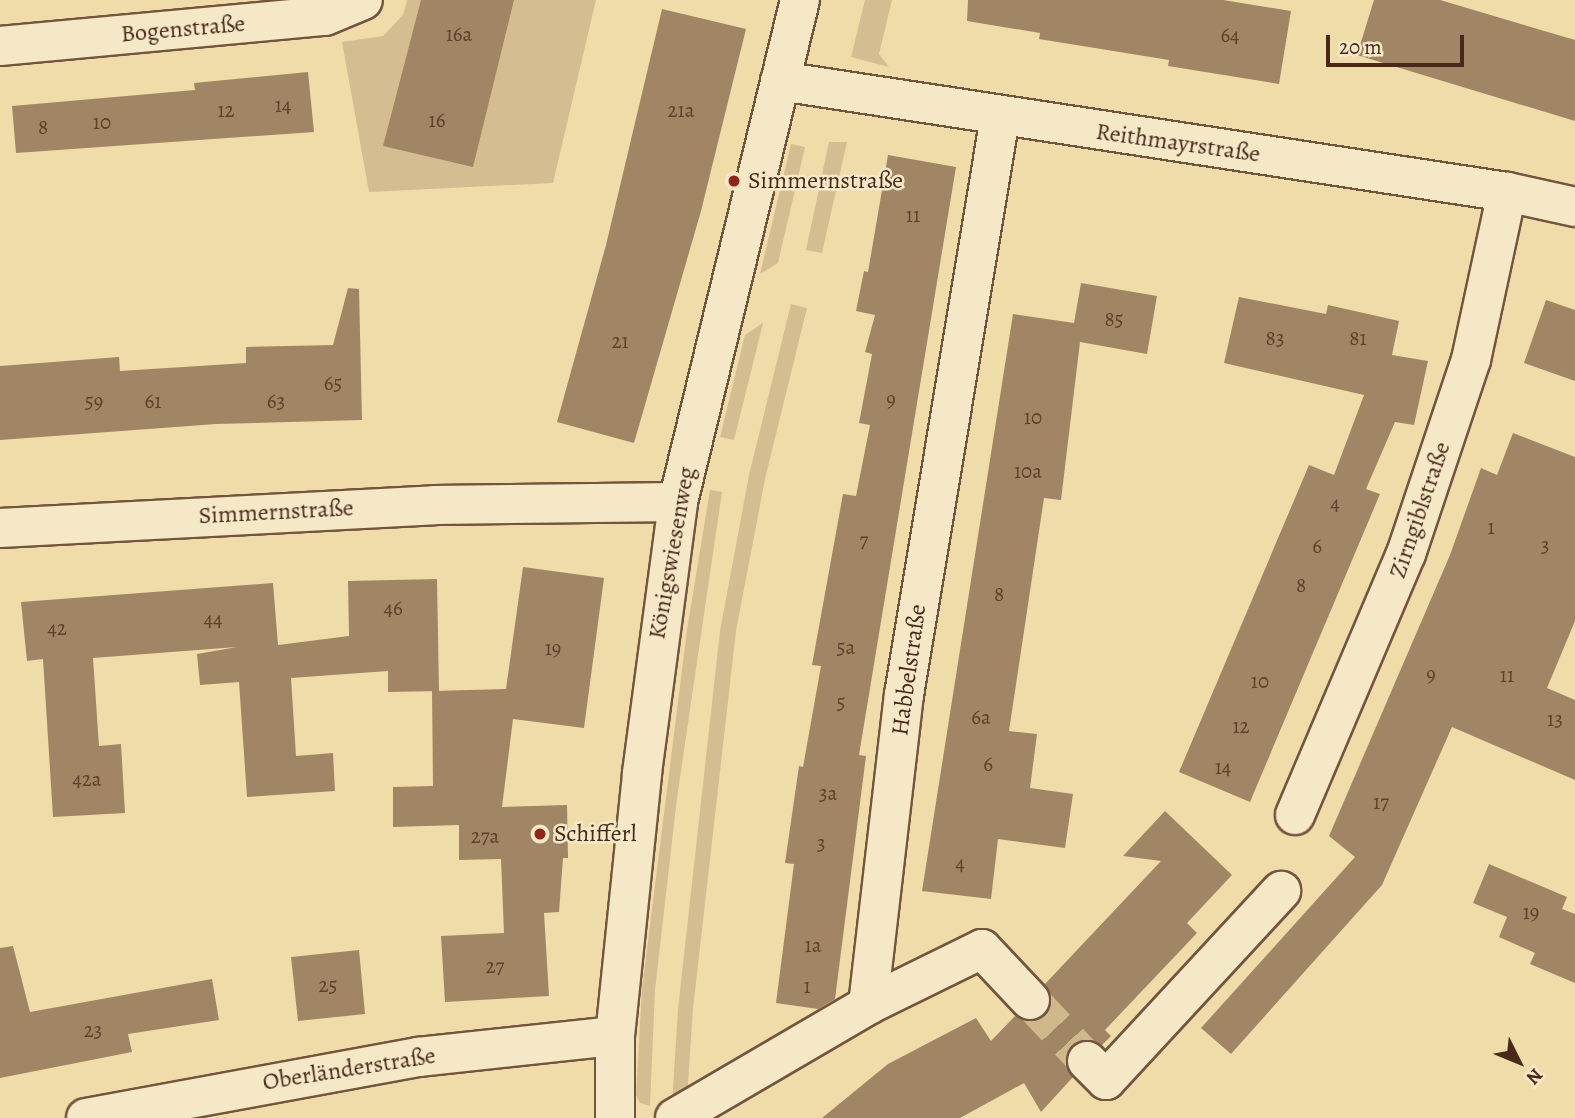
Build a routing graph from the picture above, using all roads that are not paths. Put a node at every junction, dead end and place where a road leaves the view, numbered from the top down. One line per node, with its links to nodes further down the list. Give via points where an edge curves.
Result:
1 (363, 0): 3 (street, Bogenstraße, via 325,16)
2 (800, 0): 4 (street, Königswiesenweg)
3 (0, 46)
4 (780, 82): 5 (street, Reithmayrstraße); 8 (street, Königswiesenweg)
5 (1000, 117): 6 (street, Reithmayrstraße); 13 (street, Habbelstraße, via 904,695)
6 (1507, 192): 7 (street, Reithmayrstraße); 10 (street, Zirngiblstraße, via 1471,360 1406,554)
7 (1575, 207)
8 (678, 502): 9 (street, Simmernstraße, via 434,505); 14 (street, Königswiesenweg, via 653,667)
9 (0, 528)
10 (1295, 816)
11 (1281, 891): 15 (street, via 1106,1080)
12 (1030, 1000): 13 (street, via 982,949)
13 (868, 1005): 18 (street)
14 (615, 1036): 16 (street, Oberländerstraße, via 418,1057); 17 (street, Königswiesenweg)
15 (1087, 1062)
16 (86, 1118)
17 (615, 1118)
18 (675, 1118)

